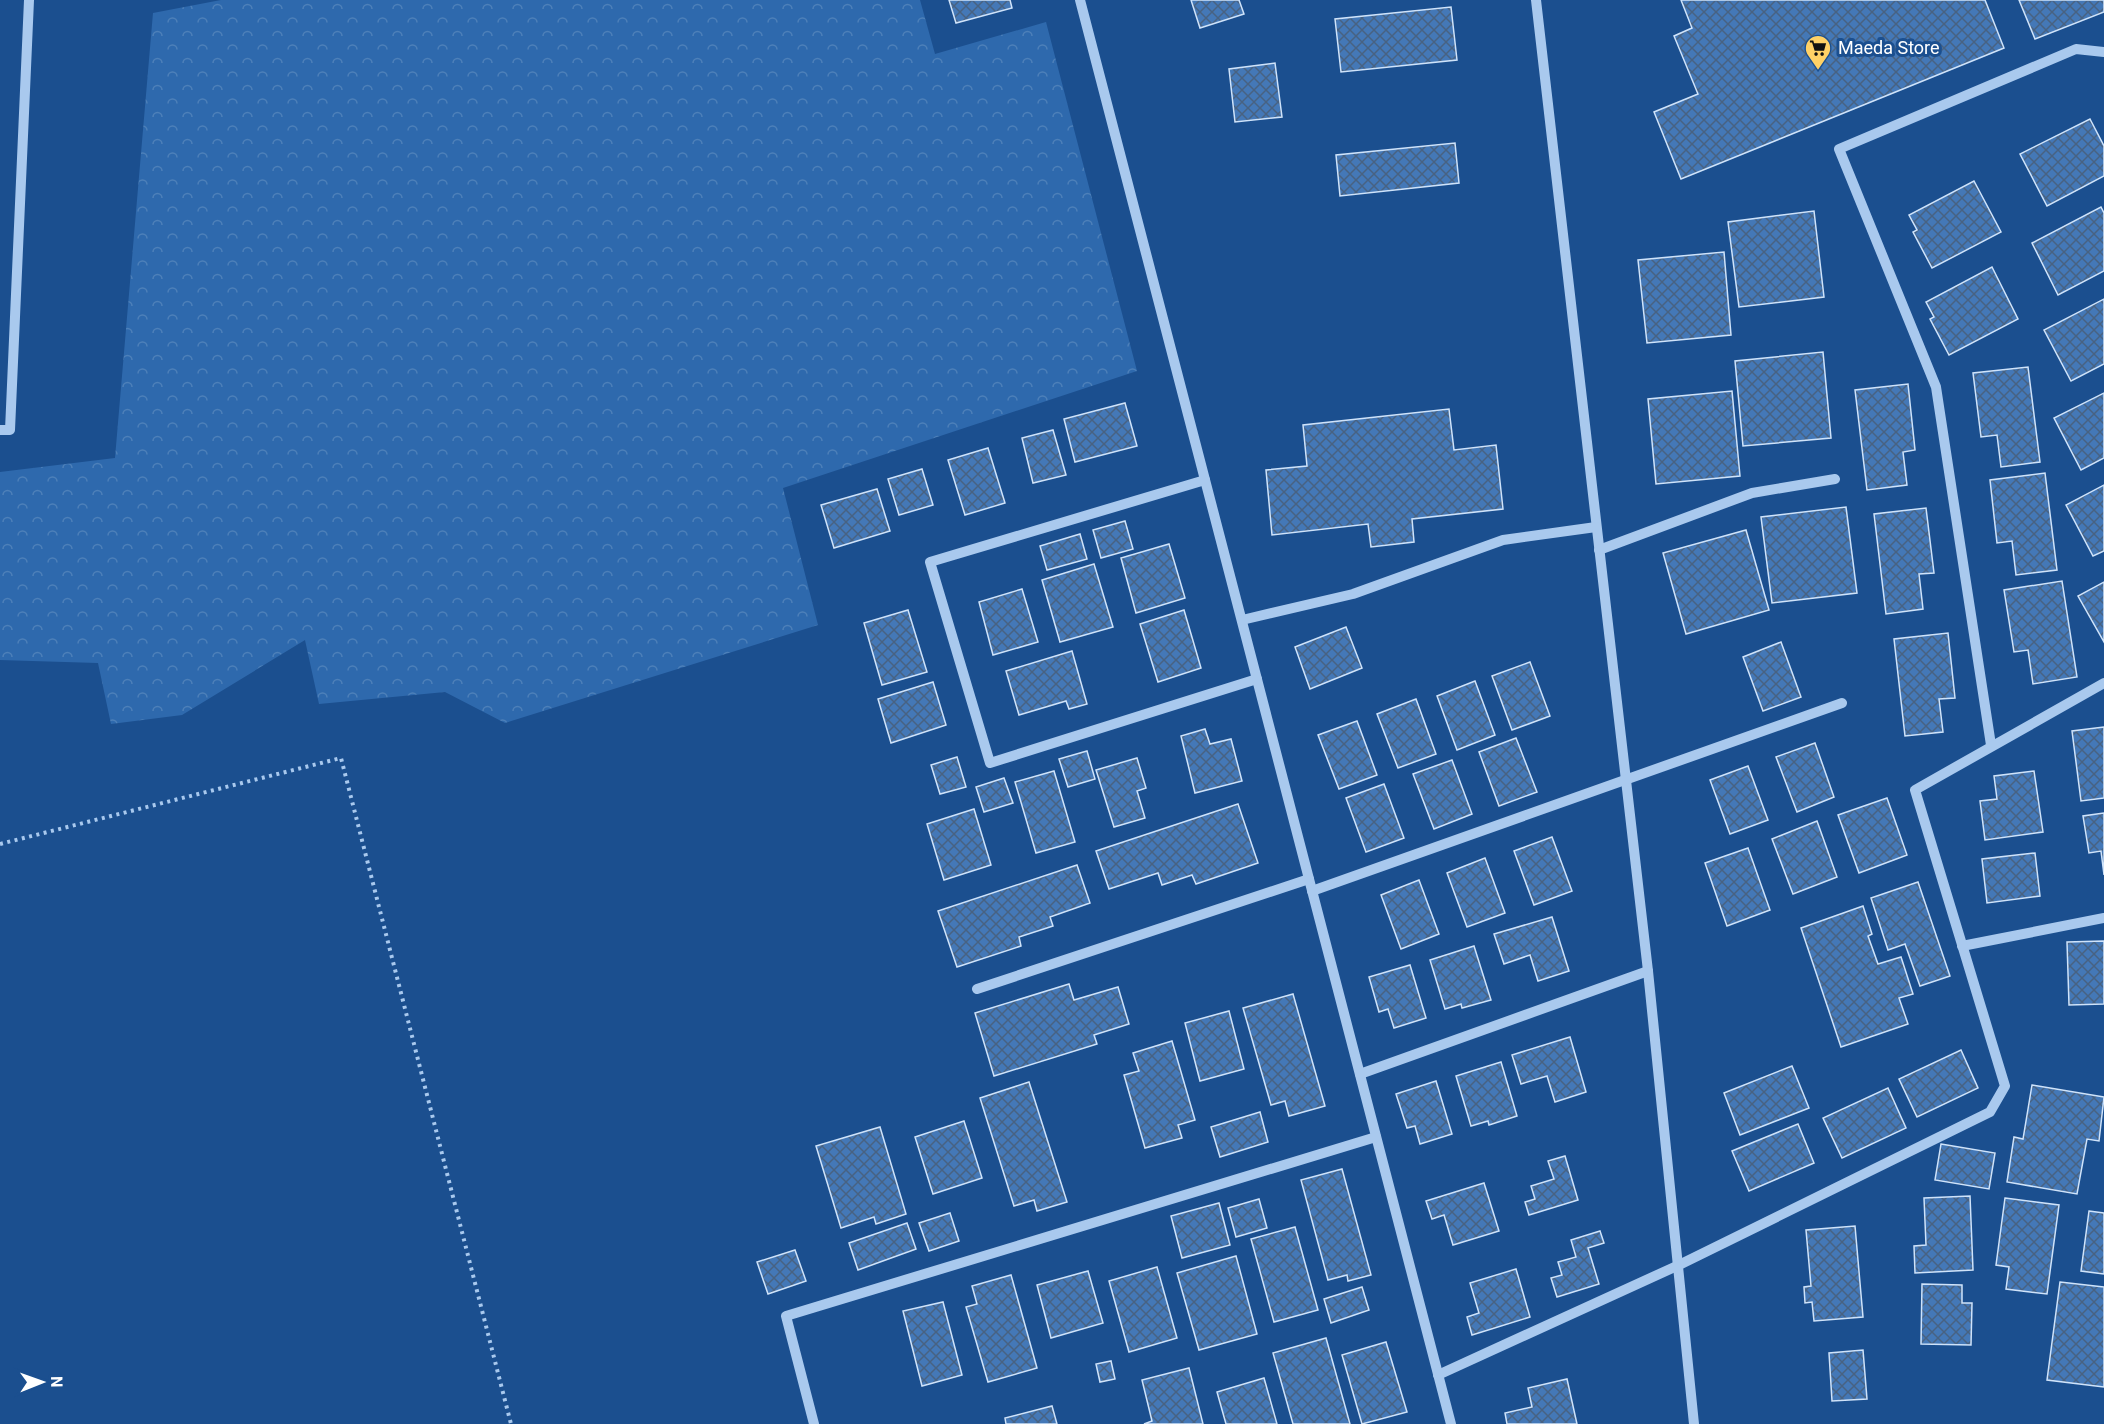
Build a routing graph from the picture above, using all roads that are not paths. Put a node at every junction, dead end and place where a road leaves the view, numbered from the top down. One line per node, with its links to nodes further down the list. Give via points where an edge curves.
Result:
1 (29, 0): 5 (street, via 10,430)
2 (1080, 0): 7 (street)
3 (1536, 0): 8 (street)
4 (2104, 52): 14 (street, via 2076,49 1839,149 1936,387)
5 (0, 430)
6 (1835, 479): 9 (street, via 1752,493)
7 (1205, 480): 10 (street); 11 (street, via 930,562 990,763)
8 (1596, 527): 9 (street); 10 (street, via 1503,540 1353,594)
9 (1599, 550): 15 (street)
10 (1242, 620): 11 (street)
11 (1257, 679): 16 (street)
12 (2104, 683): 14 (street)
13 (1842, 703): 15 (street)
14 (1990, 745): 19 (street, via 1915,790)
15 (1625, 781): 17 (street); 20 (street)
16 (1309, 879): 17 (street); 21 (street)
17 (1312, 891): 22 (street)
18 (2104, 918): 19 (street)
19 (1962, 946): 24 (street, via 2005,1086 1990,1112)
20 (1648, 971): 22 (street); 24 (street)
21 (977, 989)
22 (1360, 1074): 23 (street)
23 (1376, 1137): 25 (street); 26 (street, via 786,1316)
24 (1679, 1265): 25 (street); 28 (street)
25 (1438, 1375): 27 (street)
26 (814, 1424)
27 (1451, 1424)
28 (1694, 1424)

